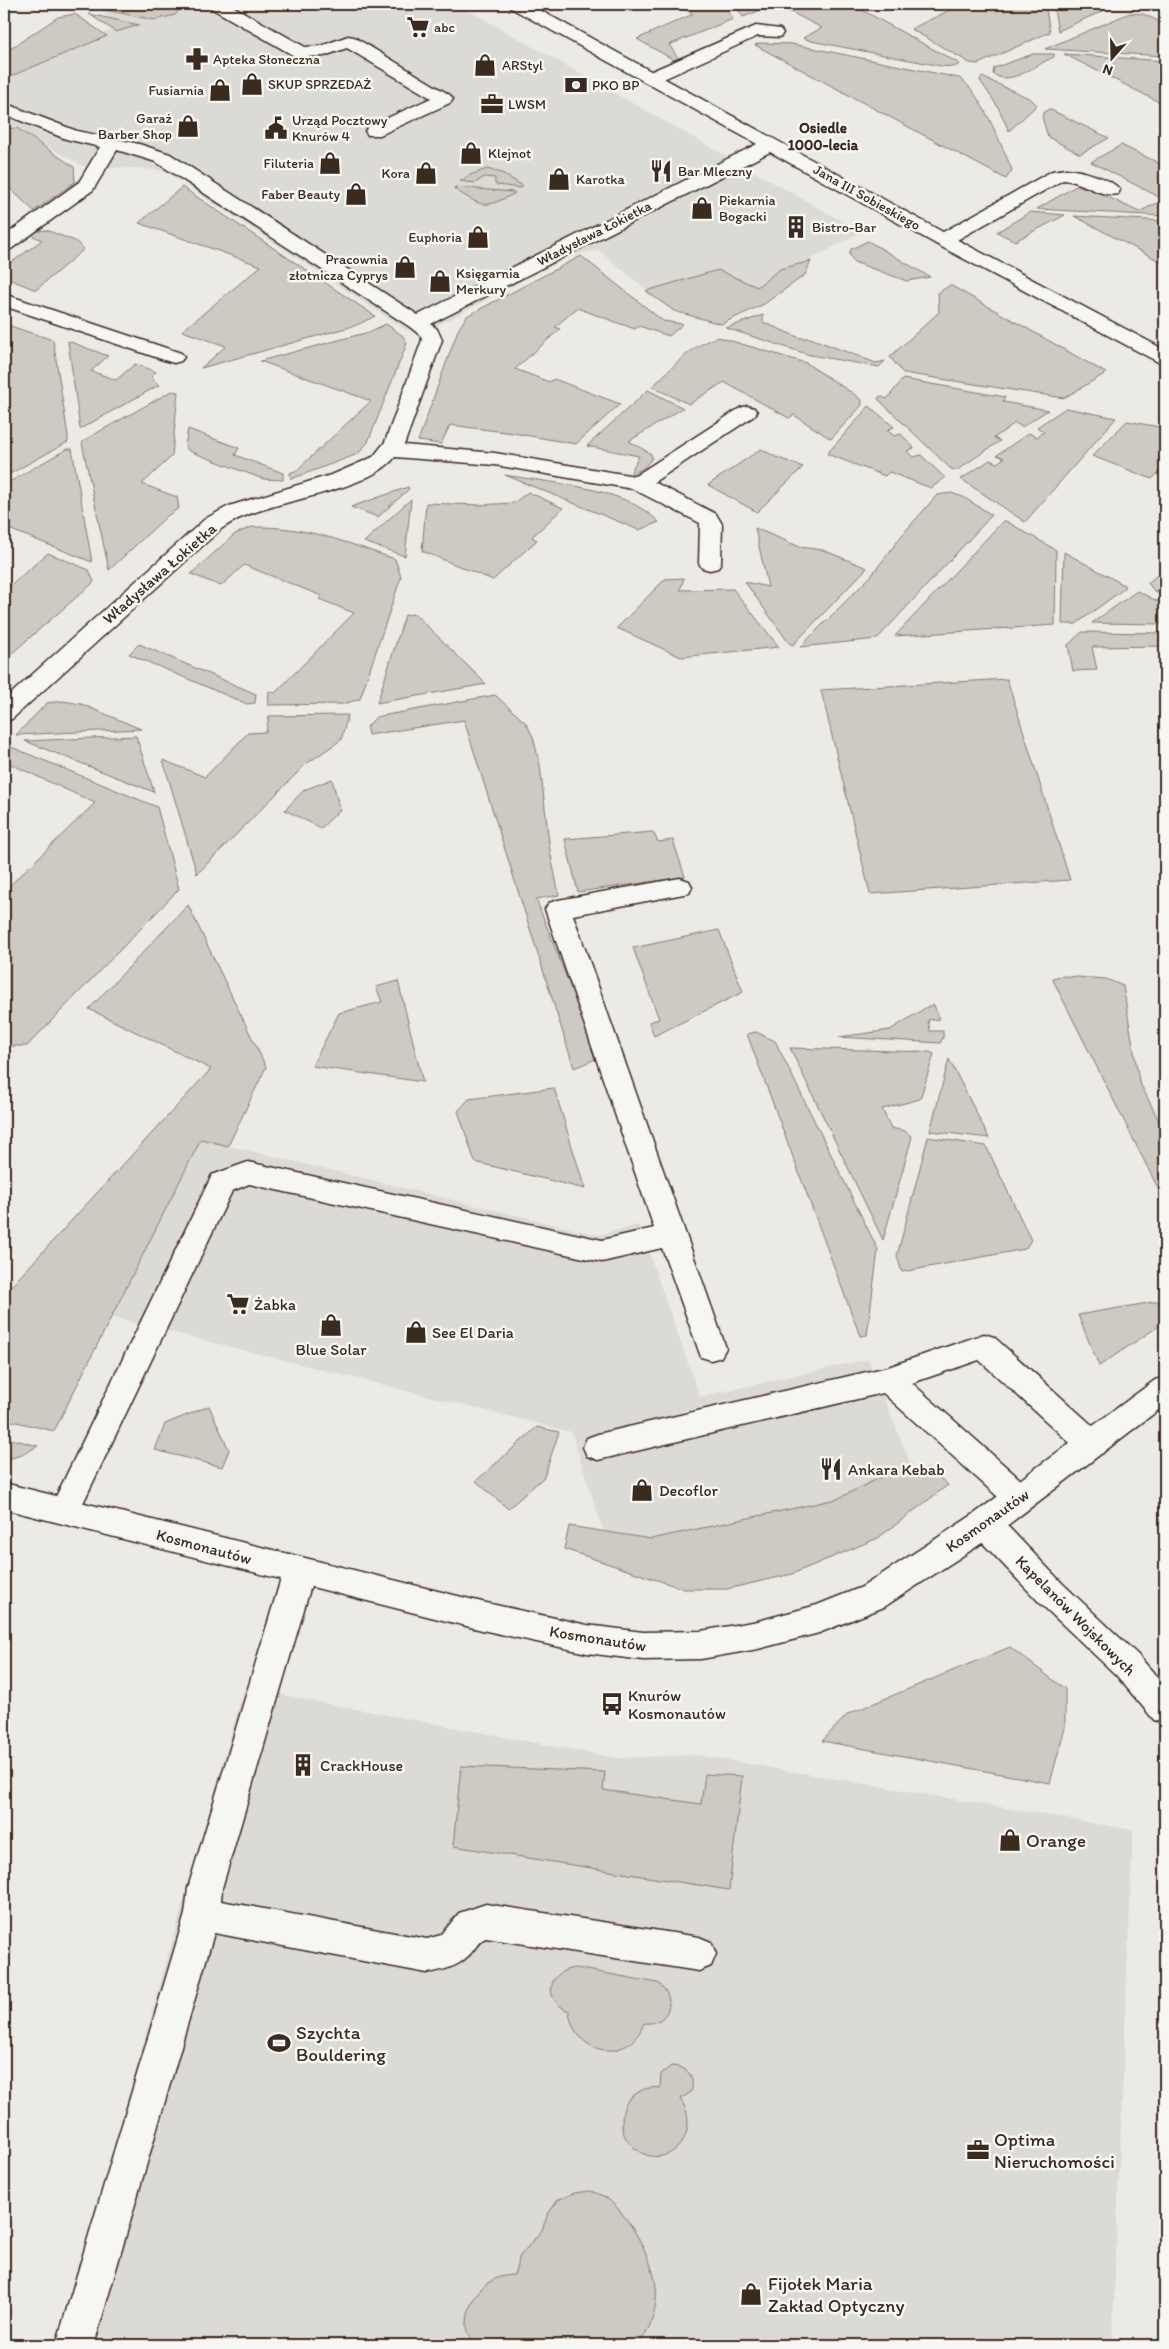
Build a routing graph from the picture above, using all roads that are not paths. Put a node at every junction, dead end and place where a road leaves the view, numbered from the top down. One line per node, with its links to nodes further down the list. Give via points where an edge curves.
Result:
1 (217, 4): 6 (street, via 302,53 324,51 348,41 444,99)
2 (517, 4): 4 (street, Jana III Sobieskiego)
3 (774, 33): 4 (street, via 756,31)
4 (651, 78): 8 (street, Jana III Sobieskiego)
5 (4, 108): 7 (street, Władysława Łokietka, via 72,135)
6 (374, 131)
7 (111, 144): 11 (street, via 86,186); 13 (street, Władysława Łokietka, via 163,158)
8 (772, 144): 10 (street, Jana III Sobieskiego); 13 (street, Władysława Łokietka)
9 (1111, 190): 10 (street, via 1078,176 1059,175)
10 (943, 240): 15 (street, Jana III Sobieskiego)
11 (4, 245)
12 (4, 300): 14 (street)
13 (417, 323): 17 (street, Władysława Łokietka, via 430,333 432,340)
14 (174, 357)
15 (1165, 358)
16 (747, 412): 18 (street)
17 (392, 450): 18 (street, via 495,459); 20 (street, Władysława Łokietka, via 371,468 236,511 213,524)
18 (639, 483): 19 (street, via 708,519 712,531)
19 (710, 563)
20 (4, 713)
21 (680, 887): 22 (street, via 558,909)
22 (670, 1235): 23 (street); 30 (street, via 602,1251 248,1173 222,1183)
23 (711, 1348)
24 (888, 1379): 26 (street, via 984,1346); 27 (street); 29 (street)
25 (1165, 1389): 26 (street, Kosmonautów)
26 (1092, 1444): 29 (street, Kosmonautów)
27 (598, 1447)
28 (4, 1496): 30 (street, Kosmonautów)
29 (1020, 1498): 31 (street, Kosmonautów)
30 (64, 1511): 32 (street, Kosmonautów)
31 (985, 1524): 32 (street, Kosmonautów, via 864,1600 819,1619 701,1645 643,1646 587,1638); 33 (street, Kapelanów Wojskowych, via 1127,1665)
32 (299, 1572): 34 (street, via 205,1888)
33 (1165, 1709)
34 (202, 1914): 35 (street, via 427,1956 444,1954 458,1945 471,1925 486,1921); 36 (street)
35 (698, 1954)
36 (75, 2345)

